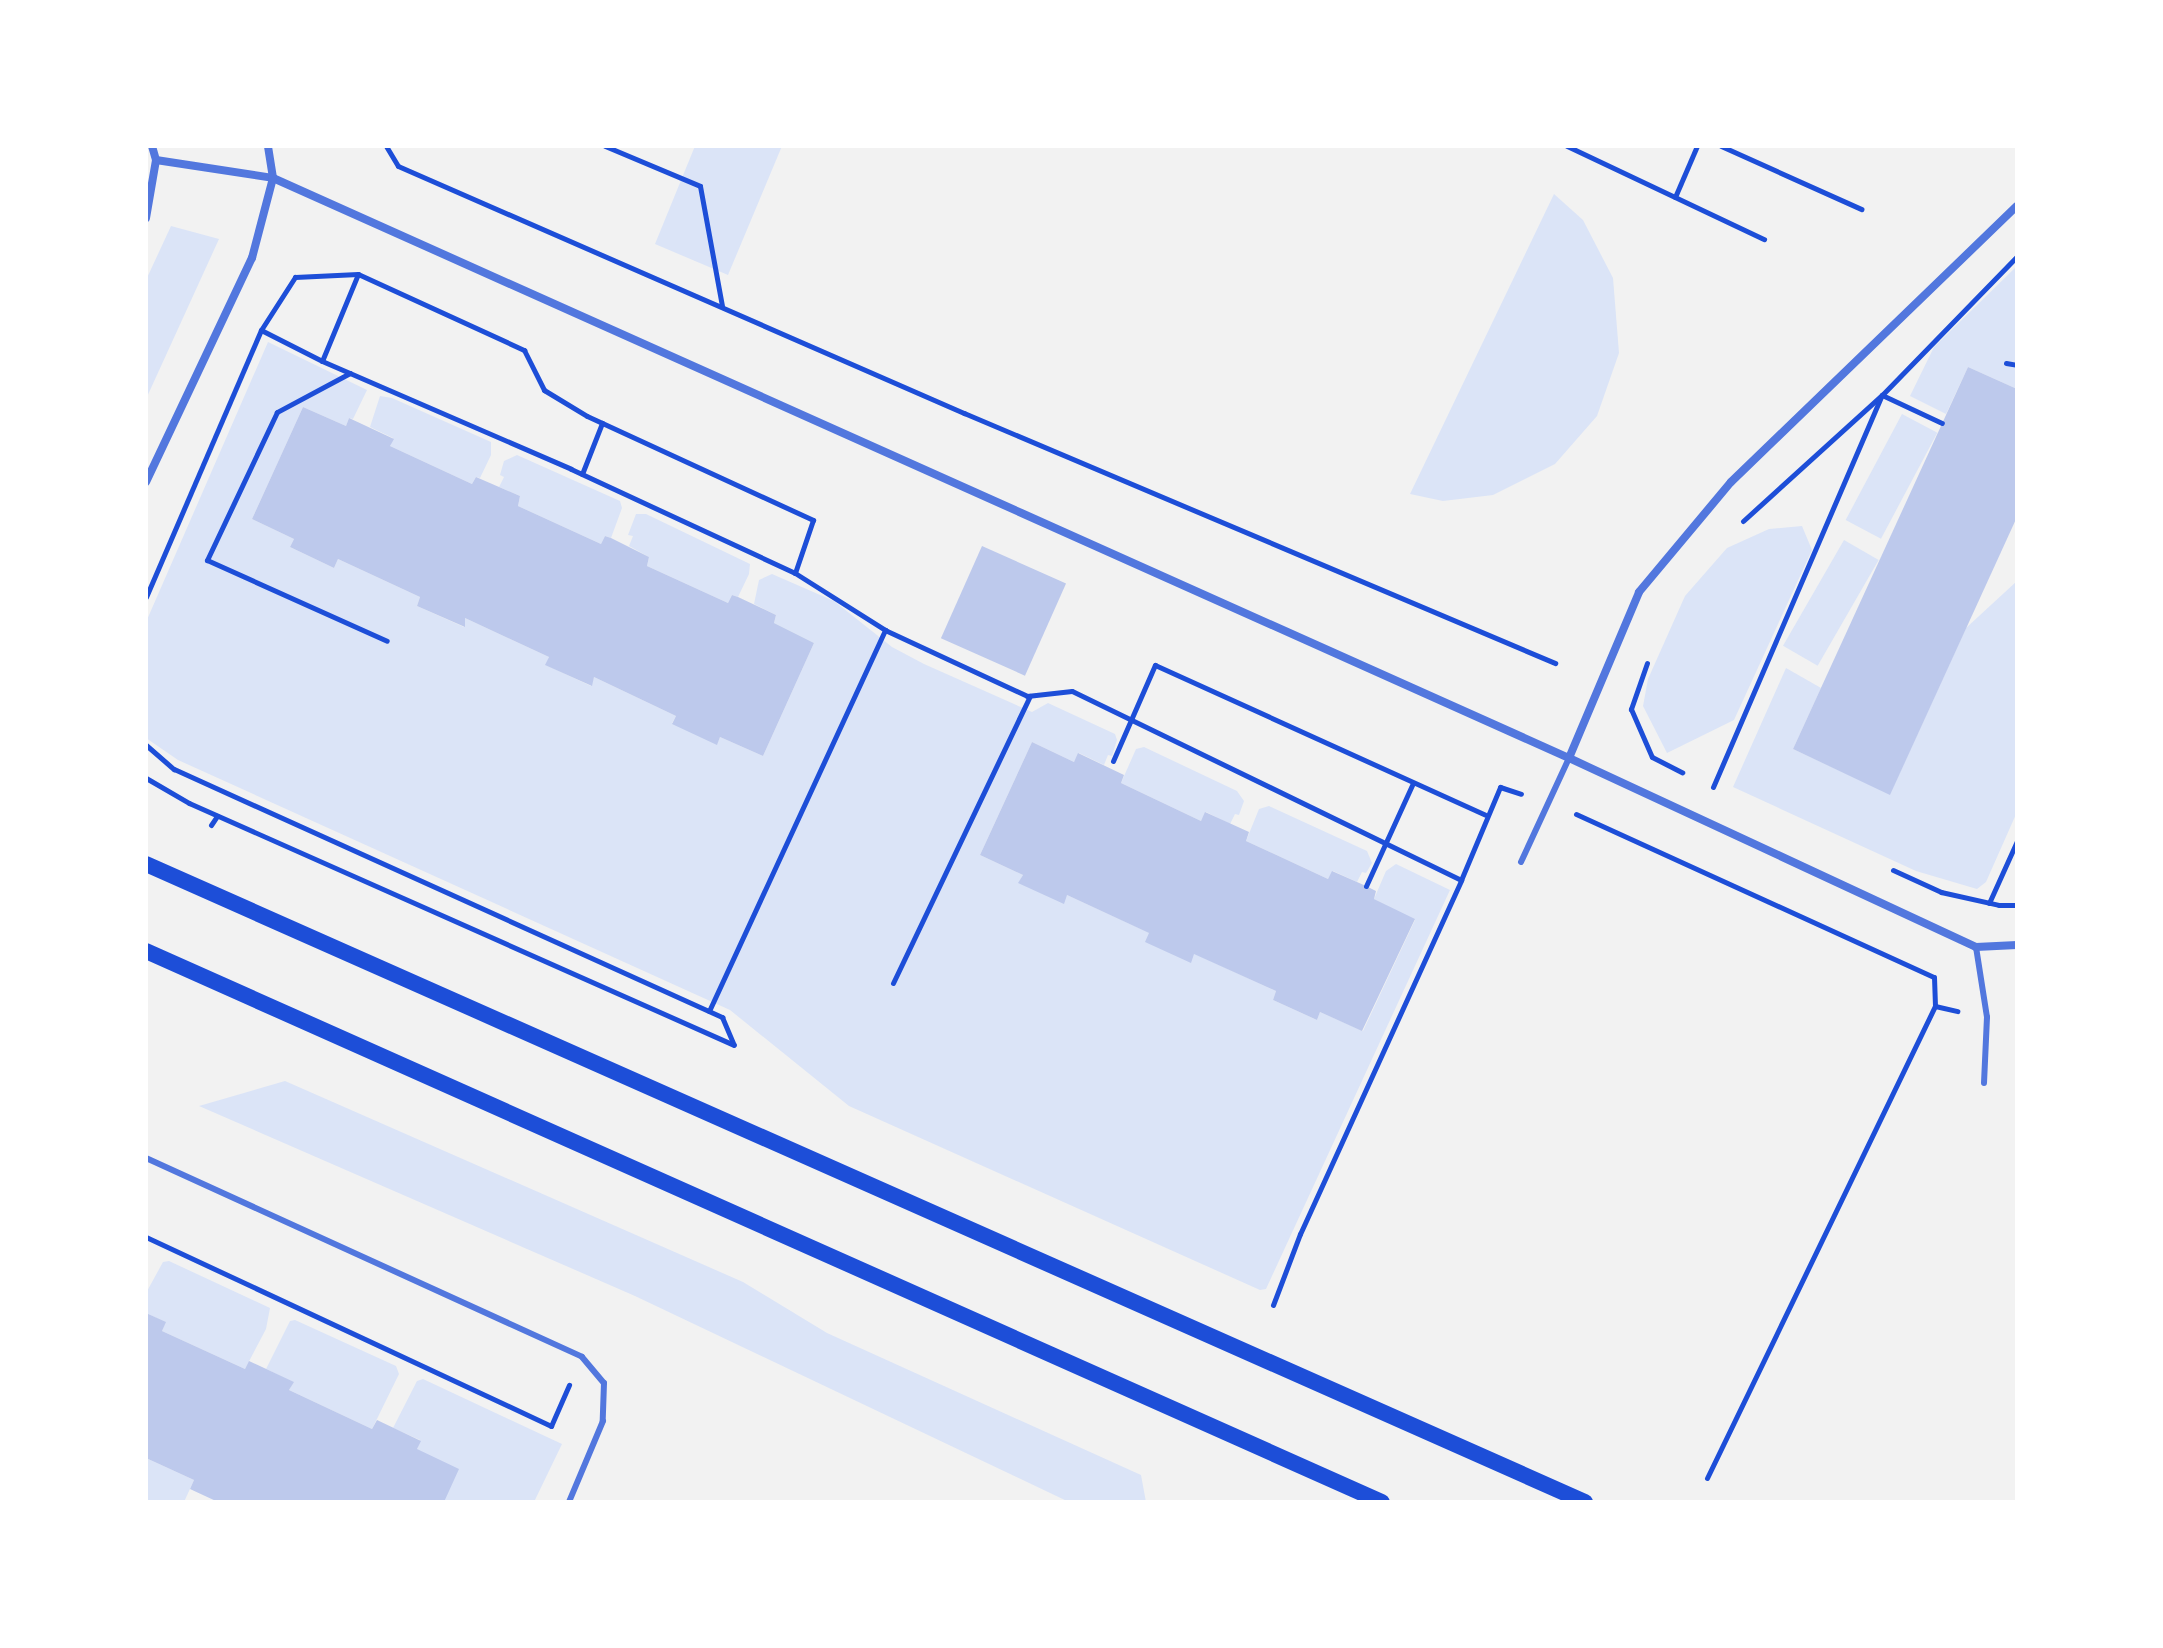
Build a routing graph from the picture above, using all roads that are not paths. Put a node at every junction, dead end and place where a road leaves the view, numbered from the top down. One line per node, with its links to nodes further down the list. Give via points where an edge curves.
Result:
1 (152, 146): 3 (street)
2 (268, 146): 4 (street)
3 (156, 160): 4 (street); 6 (street)
4 (273, 178): 7 (street, via 252,258); 8 (street)
5 (2017, 206): 8 (street, via 1731,482 1639,592)
6 (146, 218)
7 (146, 482)
8 (1569, 758): 9 (lane); 12 (street)
9 (1521, 862)
10 (146, 864): 18 (main road)
11 (2017, 945): 12 (street)
12 (1976, 947): 14 (lane, via 1987,1017)
13 (146, 951): 17 (main road)
14 (1984, 1083)
15 (146, 1158): 16 (lane, via 582,1357 604,1383 603,1421)
16 (569, 1502)
17 (1382, 1502)
18 (1585, 1502)

